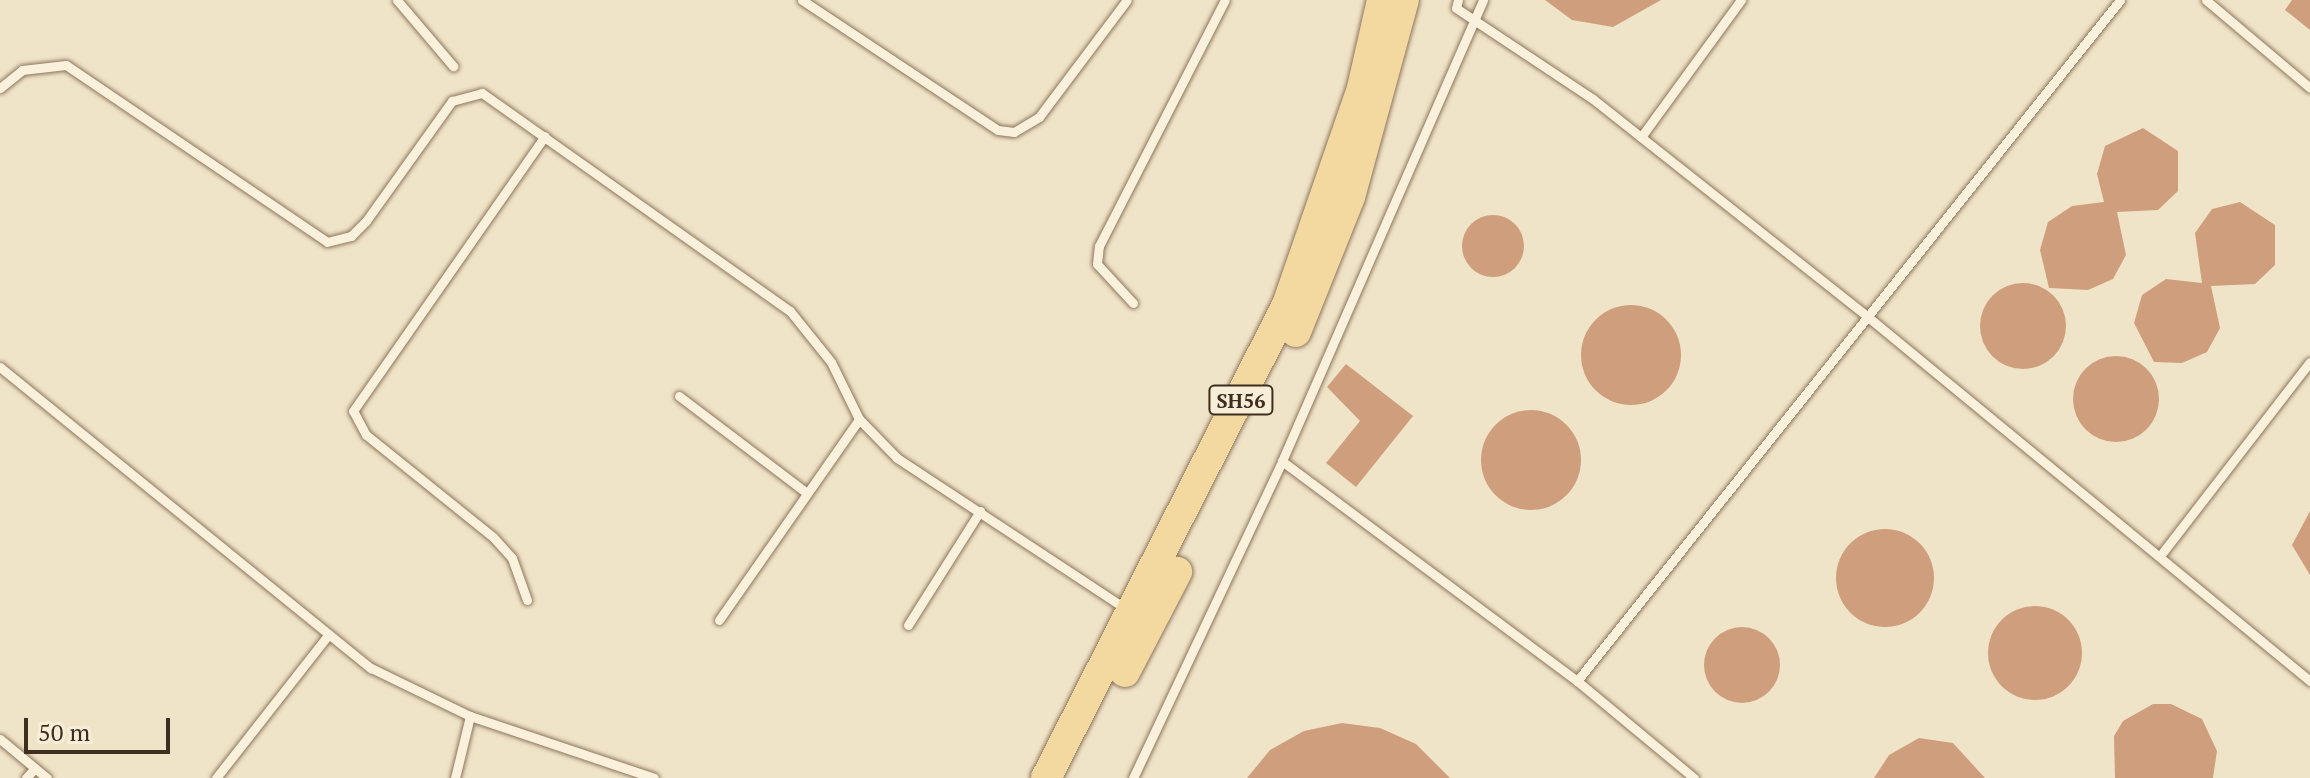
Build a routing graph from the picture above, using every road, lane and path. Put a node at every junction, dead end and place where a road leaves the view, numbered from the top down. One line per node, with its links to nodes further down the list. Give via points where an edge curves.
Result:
1 (397, 0): 13 (lane)
2 (802, 0): 3 (lane, via 998,130 1014,132 1039,117)
3 (1127, 0)
4 (1225, 0): 18 (lane, via 1099,246 1105,277)
5 (1382, 0): 29 (main road, SH56, via 1362,88 1287,305)
6 (1404, 0): 44 (main road, SH56, via 1350,197 1306,312)
7 (1458, 0): 12 (lane, via 1456,8)
8 (1483, 0): 12 (lane)
9 (1741, 0): 17 (lane)
10 (2120, 0): 19 (lane)
11 (2206, 0): 15 (lane)
12 (1480, 19): 17 (lane); 24 (lane)
13 (453, 66)
14 (0, 88): 16 (lane, via 22,70 66,65 327,242 351,236 366,221 461,93 482,93)
15 (2310, 88)
16 (545, 136): 23 (lane, via 790,311 831,362); 28 (lane, via 353,411 366,435 512,558)
17 (1641, 137): 19 (lane)
18 (1133, 303)
19 (1868, 317): 27 (lane); 33 (lane)
20 (2310, 362): 27 (lane)
21 (1, 372): 32 (lane)
22 (679, 396): 25 (lane)
23 (859, 419): 25 (lane); 26 (lane, via 897,458)
24 (1282, 461): 33 (lane); 45 (lane)
25 (804, 491): 30 (lane)
26 (980, 511): 29 (lane); 31 (lane)
27 (2163, 552): 34 (lane)
28 (527, 600)
29 (1132, 613): 43 (main road, SH56)
30 (719, 620)
31 (908, 625)
32 (328, 635): 35 (lane, via 371,668); 40 (lane)
33 (1577, 681): 46 (lane)
34 (2310, 681)
35 (470, 716): 41 (lane); 42 (lane)
36 (0, 739): 37 (lane)
37 (35, 768): 38 (lane); 39 (lane)
38 (26, 778)
39 (47, 778)
40 (216, 778)
41 (455, 778)
42 (654, 778)
43 (1046, 778)
44 (1069, 778)
45 (1133, 778)
46 (1694, 778)

